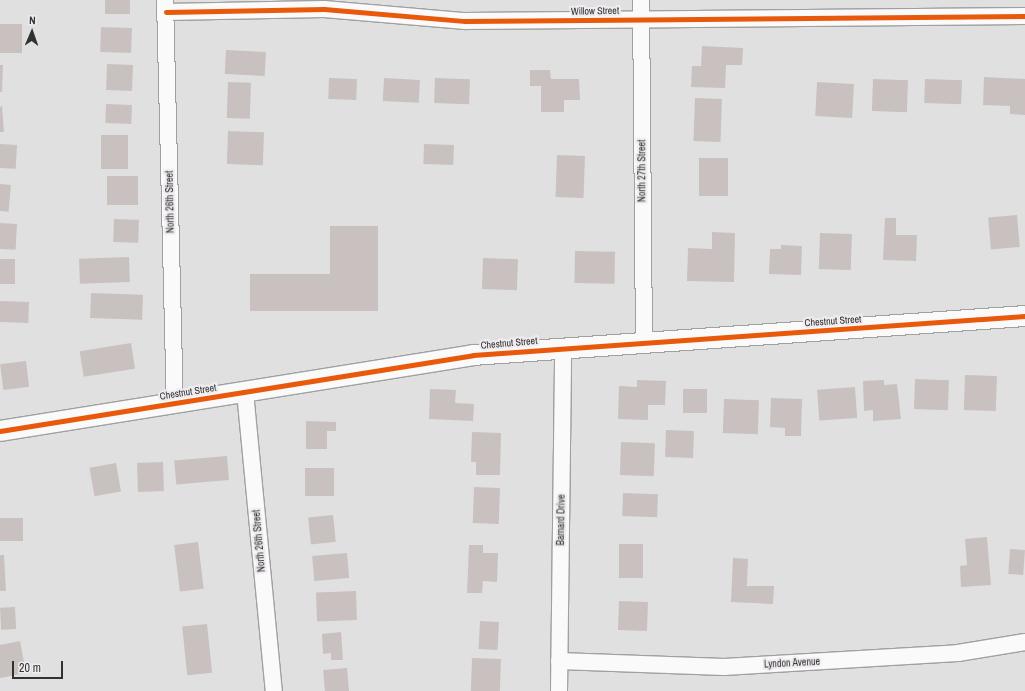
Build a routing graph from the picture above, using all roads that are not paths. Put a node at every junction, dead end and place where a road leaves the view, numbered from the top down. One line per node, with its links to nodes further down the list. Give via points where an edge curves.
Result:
1 (641, 0): 4 (street, North 27th Street)
2 (166, 6): 4 (street, Willow Street, via 324,9 465,21); 9 (street, North 26th Street)
3 (1025, 16): 4 (street, Willow Street)
4 (641, 19): 6 (street, North 27th Street)
5 (1025, 316): 6 (street, Chestnut Street)
6 (644, 342): 7 (street, Chestnut Street)
7 (563, 348): 8 (street, Chestnut Street, via 473,355); 12 (street, Barnard Drive)
8 (245, 392): 9 (street, Chestnut Street); 13 (street, North 26th Street)
9 (175, 403): 10 (street, Chestnut Street)
10 (0, 431)
11 (1025, 642): 12 (street, Lyndon Avenue, via 958,652 724,667)
12 (559, 661): 14 (street, Barnard Drive)
13 (274, 691)
14 (560, 691)

